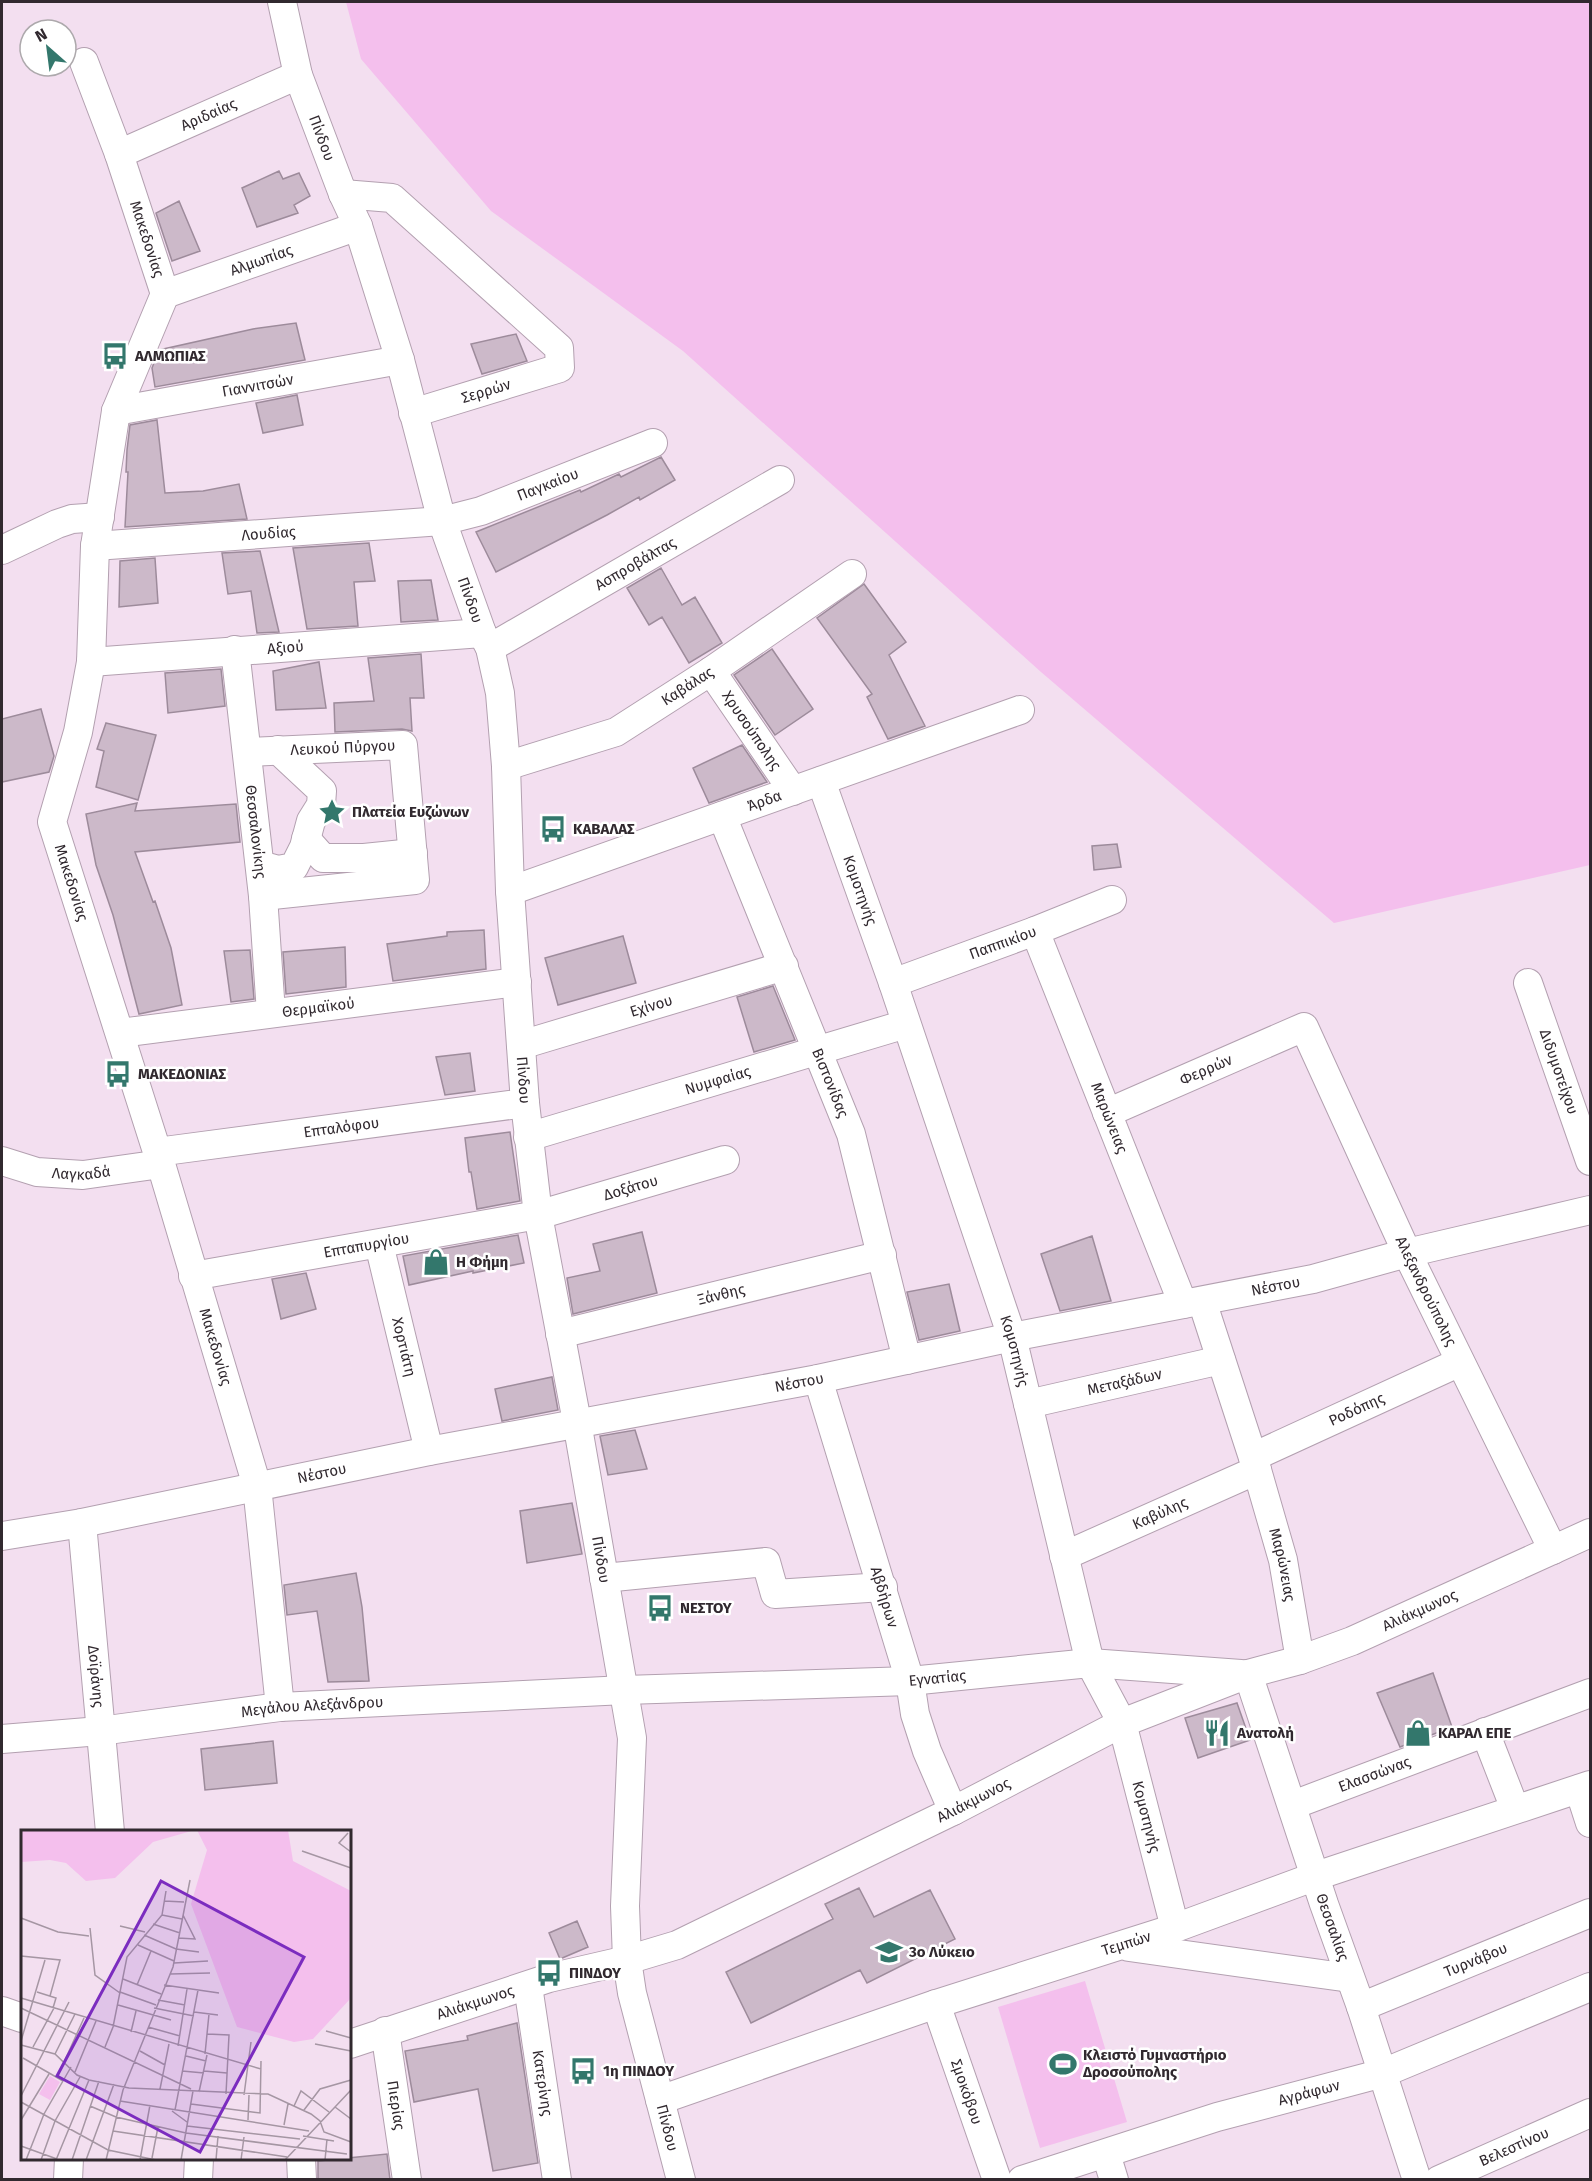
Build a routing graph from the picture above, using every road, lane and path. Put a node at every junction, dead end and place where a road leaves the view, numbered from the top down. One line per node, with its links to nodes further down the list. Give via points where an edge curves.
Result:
1 (282, 2): 3 (street, Πίνδου)
2 (84, 63): 4 (street, Μακεδονίας)
3 (298, 75): 4 (street, Αριδαίας); 5 (street, Πίνδου)
4 (119, 154): 7 (street, Μακεδονίας)
5 (343, 194): 6 (street, Πίνδου); 10 (street, Σερρών, via 392,198 559,348 560,368)
6 (358, 226): 7 (street, Αλμωπίας); 8 (street, Πίνδου)
7 (165, 294): 9 (street, Μακεδονίας)
8 (400, 360): 9 (street, Γιαννιτσών); 10 (street, Πίνδου)
9 (116, 411): 13 (street, Μακεδονίας)
10 (413, 413): 14 (street, Πίνδου)
11 (653, 444): 14 (street, Παγκαίου, via 481,511)
12 (780, 480): 18 (street, Ασπροβάλτας)
13 (100, 517): 15 (street, Μακεδονίας); 16 (street, via 57,524)
14 (442, 521): 15 (street, Λουδίας); 18 (street, Πίνδου)
15 (95, 546): 20 (street, Μακεδονίας)
16 (2, 550)
17 (852, 574): 21 (street, Καβάλας)
18 (486, 641): 19 (street, Αξιού); 25 (street, Πίνδου, via 500,693)
19 (236, 650): 20 (street, Αξιού); 24 (street, Θεσσαλονίκης)
20 (91, 662): 43 (street, Μακεδονίας, via 78,732 52,822)
21 (711, 671): 25 (street, Καβάλας, via 616,732); 27 (street, Χρυσούπολης)
22 (1020, 710): 26 (street, Άρδα)
23 (278, 750): 24 (street, Λευκού Πύργου); 29 (street, via 322,791 321,805); 30 (street, Λευκού Πύργου, via 403,745)
24 (247, 752): 31 (street, Θεσσαλονίκης)
25 (506, 766): 32 (street, Πίνδου)
26 (821, 781): 27 (street, Άρδα); 38 (street, Κομοτηνής)
27 (794, 790): 28 (street, Άρδα)
28 (722, 816): 32 (street, Άρδα); 36 (street, Βιστονίδας)
29 (306, 839): 30 (street, via 323,858); 31 (street, via 294,867 278,870)
30 (413, 854): 33 (street, Λευκού Πύργου, via 415,880)
31 (260, 865): 33 (street, Θεσσαλονίκης)
32 (510, 891): 37 (street, Πίνδου)
33 (263, 896): 40 (street, Θεσσαλονίκης)
34 (1112, 900): 35 (street, Παππικίου)
35 (1035, 931): 38 (street, Παππικίου); 47 (street, Μαρώνειας)
36 (784, 966): 44 (street, Εχίνου); 45 (street, Βιστονίδας)
37 (517, 982): 40 (street, Θερμαϊκού); 44 (street, Πίνδου)
38 (893, 983): 41 (street, Κομοτηνής)
39 (1528, 983): 52 (street, Διδυμοτείχου)
40 (271, 1013): 43 (street, Θερμαϊκού)
41 (906, 1024): 45 (street, Νυμφαίας); 61 (street, Κομοτηνής)
42 (1304, 1027): 47 (street, Φερρών); 56 (street, Αλεξανδρούπολης)
43 (120, 1032): 49 (street, Μακεδονίας)
44 (521, 1045): 46 (street, Πίνδου)
45 (819, 1051): 48 (street, Νυμφαίας); 57 (street, Βιστονίδας, via 851,1134)
46 (525, 1103): 48 (street, Πίνδου); 49 (street, Επταλόφου)
47 (1107, 1113): 59 (street, Μαρώνειας)
48 (528, 1137): 54 (street, Πίνδου)
49 (159, 1158): 51 (street, Λαγκαδά, via 83,1175 37,1172); 58 (street, Μακεδονίας)
50 (725, 1160): 54 (street, Δοξάτου)
51 (2, 1161)
52 (1590, 1161)
53 (1590, 1210): 56 (street, Νέστου)
54 (538, 1215): 55 (street, Επταπυργίου); 60 (street, Πίνδου)
55 (379, 1244): 58 (street, Επταπυργίου); 68 (street, Χορτιάτη)
56 (1407, 1253): 59 (street, Νέστου, via 1313,1279); 64 (street, Αλεξανδρούπολης)
57 (882, 1255): 60 (street, Ξάνθης); 62 (street, Βιστονίδας)
58 (194, 1276): 70 (street, Μακεδονίας)
59 (1193, 1302): 61 (street, Νέστου); 63 (street, Μαρώνειας)
60 (560, 1334): 67 (street, Πίνδου)
61 (1012, 1337): 62 (street, Νέστου); 66 (street, Κομοτηνής)
62 (907, 1360): 65 (street, Νέστου)
63 (1221, 1360): 66 (street, Μεταξάδων); 69 (street, Μαρώνειας)
64 (1460, 1362): 69 (street, Ροδόπης); 74 (street, Αλεξανδρούπολης)
65 (819, 1380): 67 (street, Νέστου); 77 (street, Αβδήρων)
66 (1028, 1404): 75 (street, Κομοτηνής)
67 (577, 1422): 68 (street, Νέστου); 76 (street, Πίνδου)
68 (429, 1451): 70 (street, Νέστου)
69 (1255, 1464): 75 (street, Καβύλης); 78 (street, Μαρώνειας, via 1283,1560)
70 (257, 1486): 71 (street, Νέστου); 84 (street, Μακεδονίας)
71 (82, 1523): 73 (street, Νέστου); 86 (street, Δοϊράνης)
72 (1590, 1533): 74 (street, Αλιάκμωνος)
73 (2, 1536)
74 (1553, 1550): 78 (street, Αλιάκμωνος, via 1352,1641)
75 (1064, 1556): 79 (street, Κομοτηνής)
76 (604, 1578): 77 (street, via 766,1562 775,1594); 82 (street, Πίνδου)
77 (883, 1587): 81 (street, Αβδήρων)
78 (1300, 1660): 80 (street, Αλιάκμωνος)
79 (1090, 1663): 80 (street, Εγνατίας); 81 (street, Εγνατίας); 85 (street, Κομοτηνής)
80 (1248, 1674): 85 (street, Αλιάκμωνος); 90 (street, Θεσσαλίας)
81 (910, 1681): 82 (street, Εγνατίας); 92 (street, Αβδήρων, via 927,1751)
82 (625, 1690): 84 (street, Μεγάλου Αλεξάνδρου); 99 (street, Πίνδου, via 632,1738 625,1906)
83 (1590, 1693): 87 (street, Ελασσώνας)
84 (280, 1707): 86 (street, Μεγάλου Αλεξάνδρου)
85 (1122, 1722): 92 (street, Αλιάκμωνος); 97 (street, Κομοτηνής)
86 (100, 1731): 88 (street, Μεγάλου Αλεξάνδρου); 94 (street, Δοϊράνης)
87 (1485, 1732): 90 (street, Ελασσώνας); 91 (street)
88 (2, 1739)
89 (1585, 1787): 91 (street, Τεμπών); 93 (street)
90 (1293, 1805): 95 (street, Θεσσαλίας)
91 (1515, 1809): 95 (street, Τεμπών)
92 (953, 1811): 99 (street, Αλιάκμωνος, via 677,1945)
93 (1590, 1824)
94 (110, 1830)
95 (1316, 1876): 97 (street, Τεμπών); 100 (street, Θεσσαλίας)
96 (1590, 1913): 104 (street, Τυρνάβου)
97 (1175, 1928): 98 (street, Τεμπών)
98 (1118, 1945): 100 (street); 103 (street, Τεμπών)
99 (627, 1960): 101 (street, Αλιάκμωνος, via 549,1977); 110 (street, Πίνδου)
100 (1350, 1978): 104 (street, Θεσσαλίας)
101 (528, 1986): 107 (street, Αλιάκμωνος); 120 (street, Κατερίνης)
102 (1590, 1987): 109 (street, Αγράφων)
103 (936, 2004): 110 (street, Τεμπών); 122 (street, Σμοκόβου)
104 (1361, 2007): 109 (street, Θεσσαλίας)
105 (2, 2011): 106 (street)
106 (21, 2018)
107 (385, 2031): 108 (street, Αλιάκμωνος); 119 (street, Πιερίας)
108 (351, 2044)
109 (1383, 2073): 115 (street, Αγράφων, via 1217,2117); 124 (street, Θεσσαλίας)
110 (660, 2100): 121 (street, Πίνδου)
111 (1590, 2113): 125 (street, Βελεστίνου)
112 (69, 2160): 116 (street)
113 (199, 2160): 117 (street)
114 (301, 2160): 118 (street)
115 (1110, 2167): 123 (street, Αγράφων)
116 (68, 2180)
117 (198, 2180)
118 (302, 2180)
119 (406, 2180)
120 (557, 2180)
121 (681, 2180)
122 (997, 2180)
123 (1022, 2180)
124 (1417, 2180)
125 (1439, 2180)

